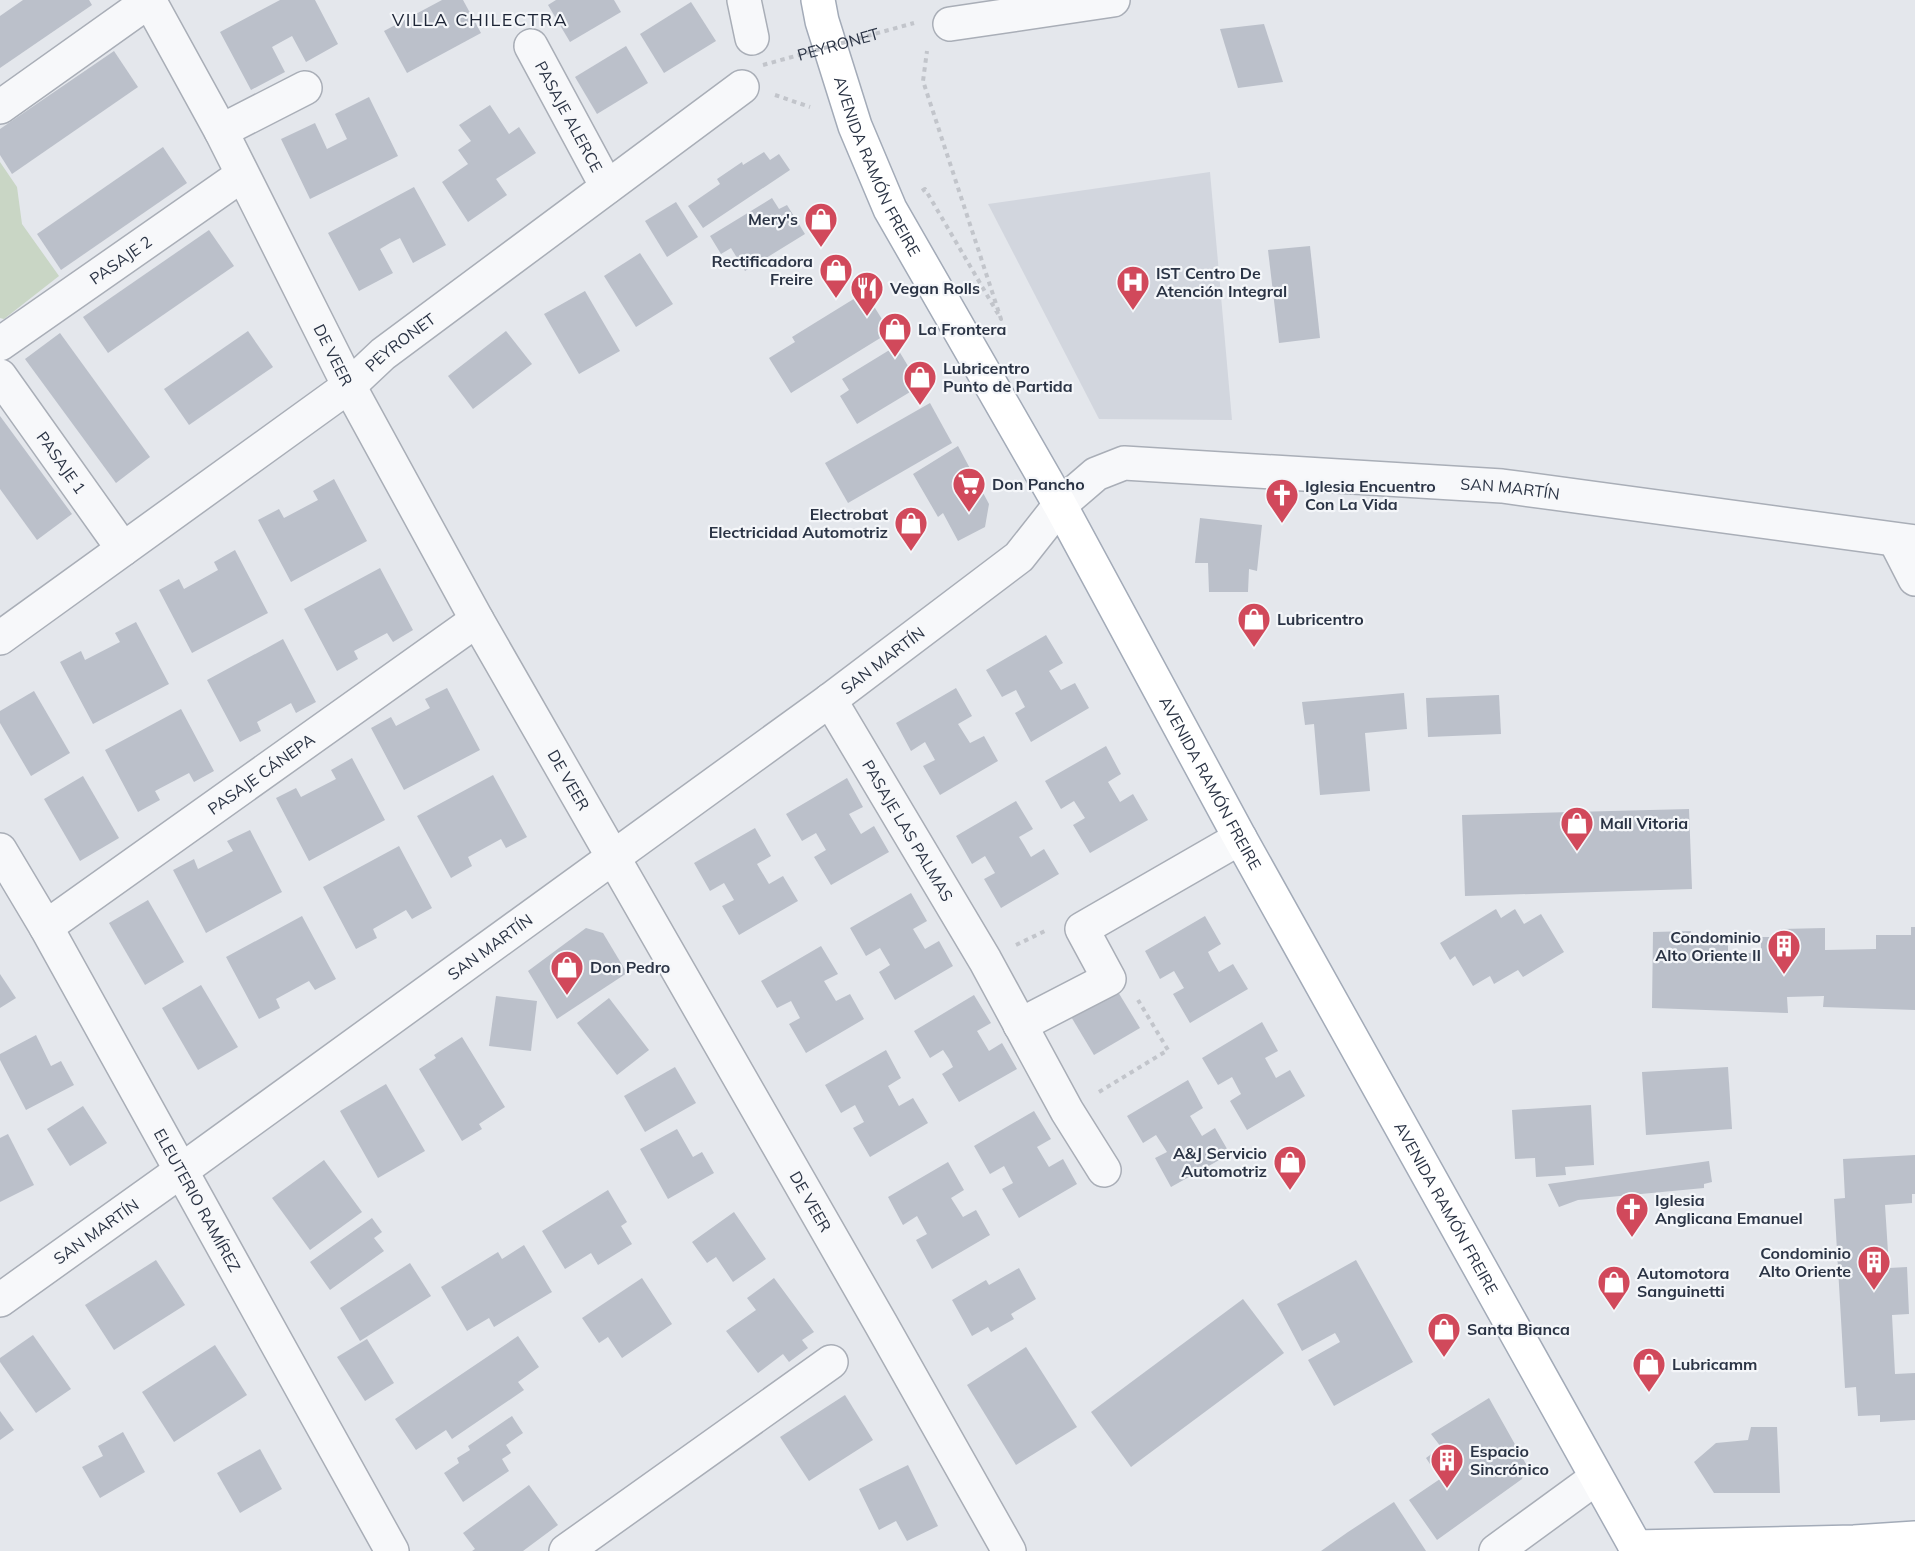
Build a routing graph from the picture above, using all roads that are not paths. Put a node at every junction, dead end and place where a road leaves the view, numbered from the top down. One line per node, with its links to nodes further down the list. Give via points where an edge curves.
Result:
1 (149, 0): 8 (street); 9 (street, DE VEER)
2 (744, 0): 11 (street, PEYRONET, via 752,63)
3 (818, 0): 15 (main road, AVENIDA RAMÓN FREIRE, via 855,126 890,209)
4 (1113, 0): 5 (street)
5 (938, 36)
6 (531, 46): 11 (street, PASAJE ALERCE)
7 (305, 88): 9 (street)
8 (0, 107)
9 (221, 131): 10 (street, DE VEER)
10 (242, 175): 12 (street, PASAJE 2); 14 (street, DE VEER)
11 (607, 187): 14 (street, PEYRONET, via 382,354)
12 (0, 344)
13 (0, 376): 17 (street, PASAJE 1)
14 (349, 386): 17 (street, PEYRONET); 19 (street, DE VEER)
15 (1060, 506): 16 (street, SAN MARTÍN, via 1096,474 1124,463 1502,486); 21 (street, SAN MARTÍN, via 1019,557); 22 (main road, AVENIDA RAMÓN FREIRE)
16 (1905, 541): 18 (street, SAN MARTÍN)
17 (123, 549): 20 (street, PEYRONET)
18 (1915, 579)
19 (477, 620): 24 (street, DE VEER); 25 (street, PASAJE CÁNEPA)
20 (0, 638)
21 (830, 700): 24 (street, SAN MARTÍN); 26 (street, PASAJE LAS PALMAS)
22 (1240, 838): 26 (street, via 1082,929 1109,979); 31 (main road, AVENIDA RAMÓN FREIRE)
23 (0, 850): 25 (street, ELEUTERIO RAMÍREZ)
24 (612, 857): 27 (street, SAN MARTÍN); 36 (street, DE VEER)
25 (46, 927): 27 (street, ELEUTERIO RAMÍREZ)
26 (1020, 1025): 28 (street, PASAJE LAS PALMAS)
27 (182, 1170): 29 (street, SAN MARTÍN); 34 (street, ELEUTERIO RAMÍREZ)
28 (1104, 1170)
29 (0, 1300)
30 (831, 1362): 35 (street)
31 (1596, 1478): 33 (main road, AVENIDA RAMÓN FREIRE); 37 (street)
32 (1915, 1538): 33 (main road)
33 (1636, 1549)
34 (392, 1551)
35 (566, 1551)
36 (1009, 1551)
37 (1496, 1551)

